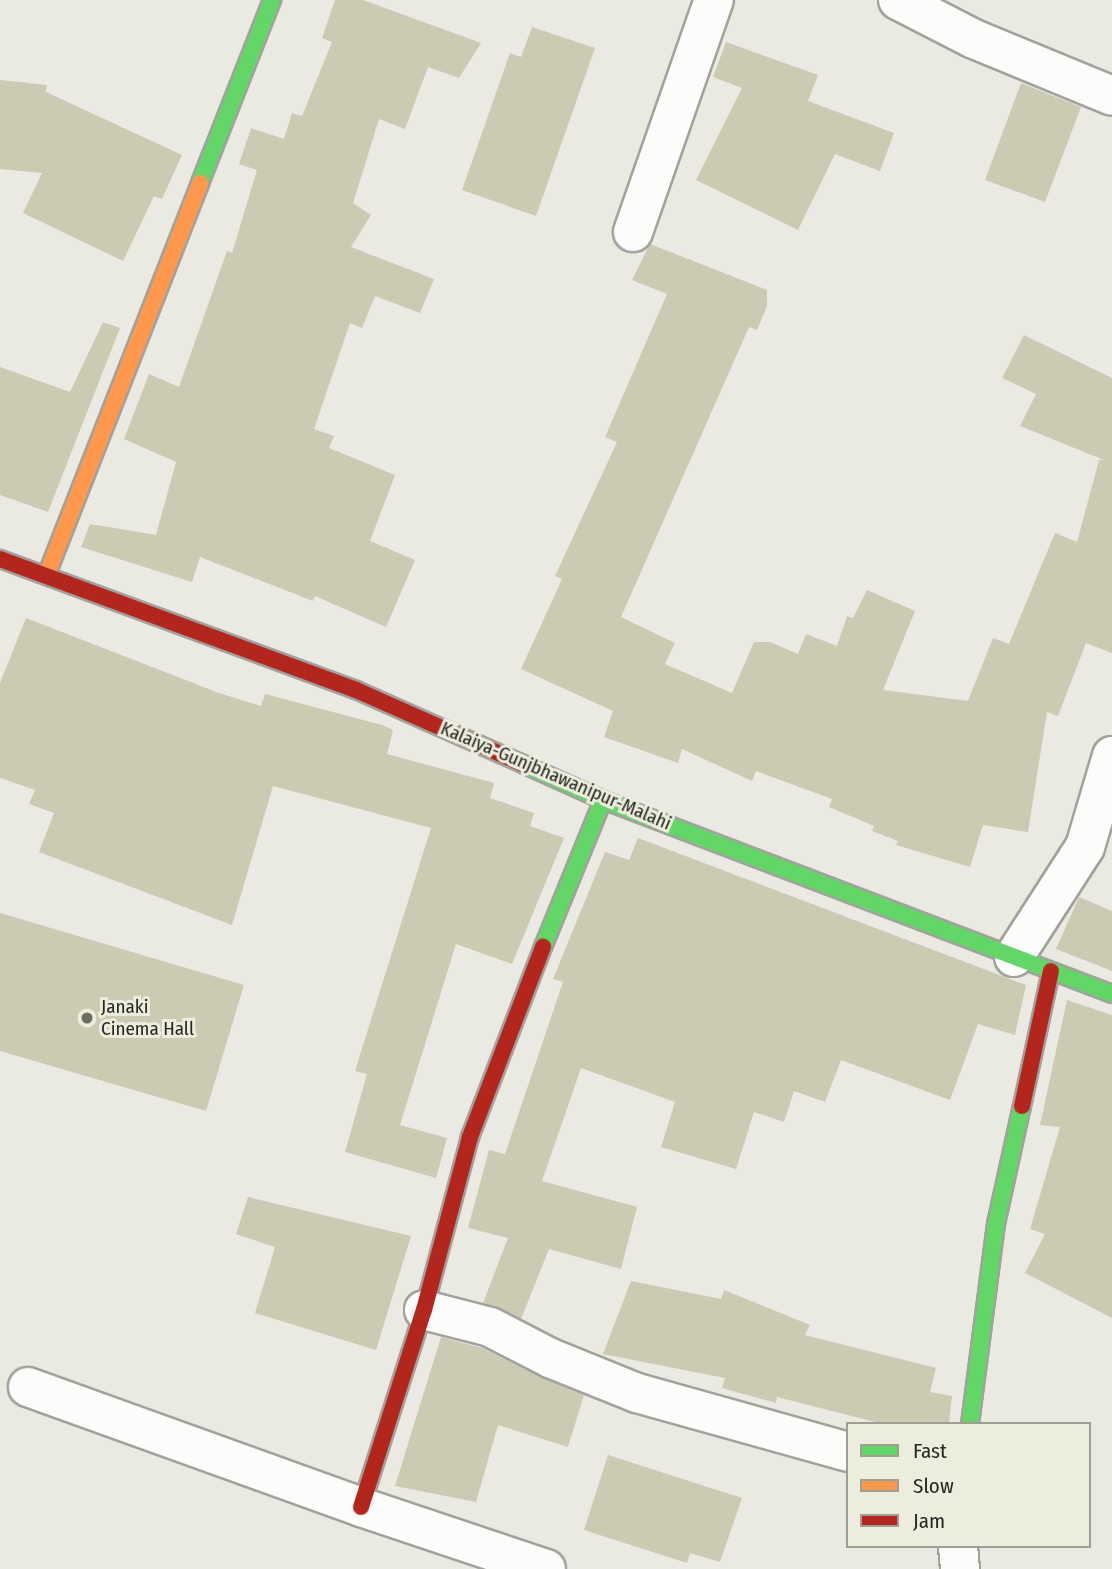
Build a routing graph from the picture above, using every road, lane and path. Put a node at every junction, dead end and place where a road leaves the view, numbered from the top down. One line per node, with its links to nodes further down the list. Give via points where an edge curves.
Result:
1 (272, 0): 7 (street)
2 (714, 0): 5 (street)
3 (898, 0): 4 (street, via 974,38)
4 (1112, 96)
5 (633, 232)
6 (0, 559): 7 (street, Kalaiya-Gunjbhawanipur-Malahi)
7 (47, 574): 9 (street, Kalaiya-Gunjbhawanipur-Malahi, via 356,690)
8 (1112, 756): 10 (street, via 1085,847)
9 (603, 800): 10 (street, Kalaiya-Gunjbhawanipur-Malahi); 13 (street, via 470,1138)
10 (1014, 957): 11 (street, Kalaiya-Gunjbhawanipur-Malahi)
11 (1051, 971): 12 (street, Kalaiya-Gunjbhawanipur-Malahi); 15 (street, via 996,1224)
12 (1112, 994)
13 (424, 1310): 16 (street, via 490,1327 550,1358 638,1393); 17 (street)
14 (28, 1387): 17 (street)
15 (970, 1422)
16 (846, 1451)
17 (361, 1507): 19 (street)
18 (958, 1548): 20 (street)
19 (546, 1569)
20 (961, 1569)

